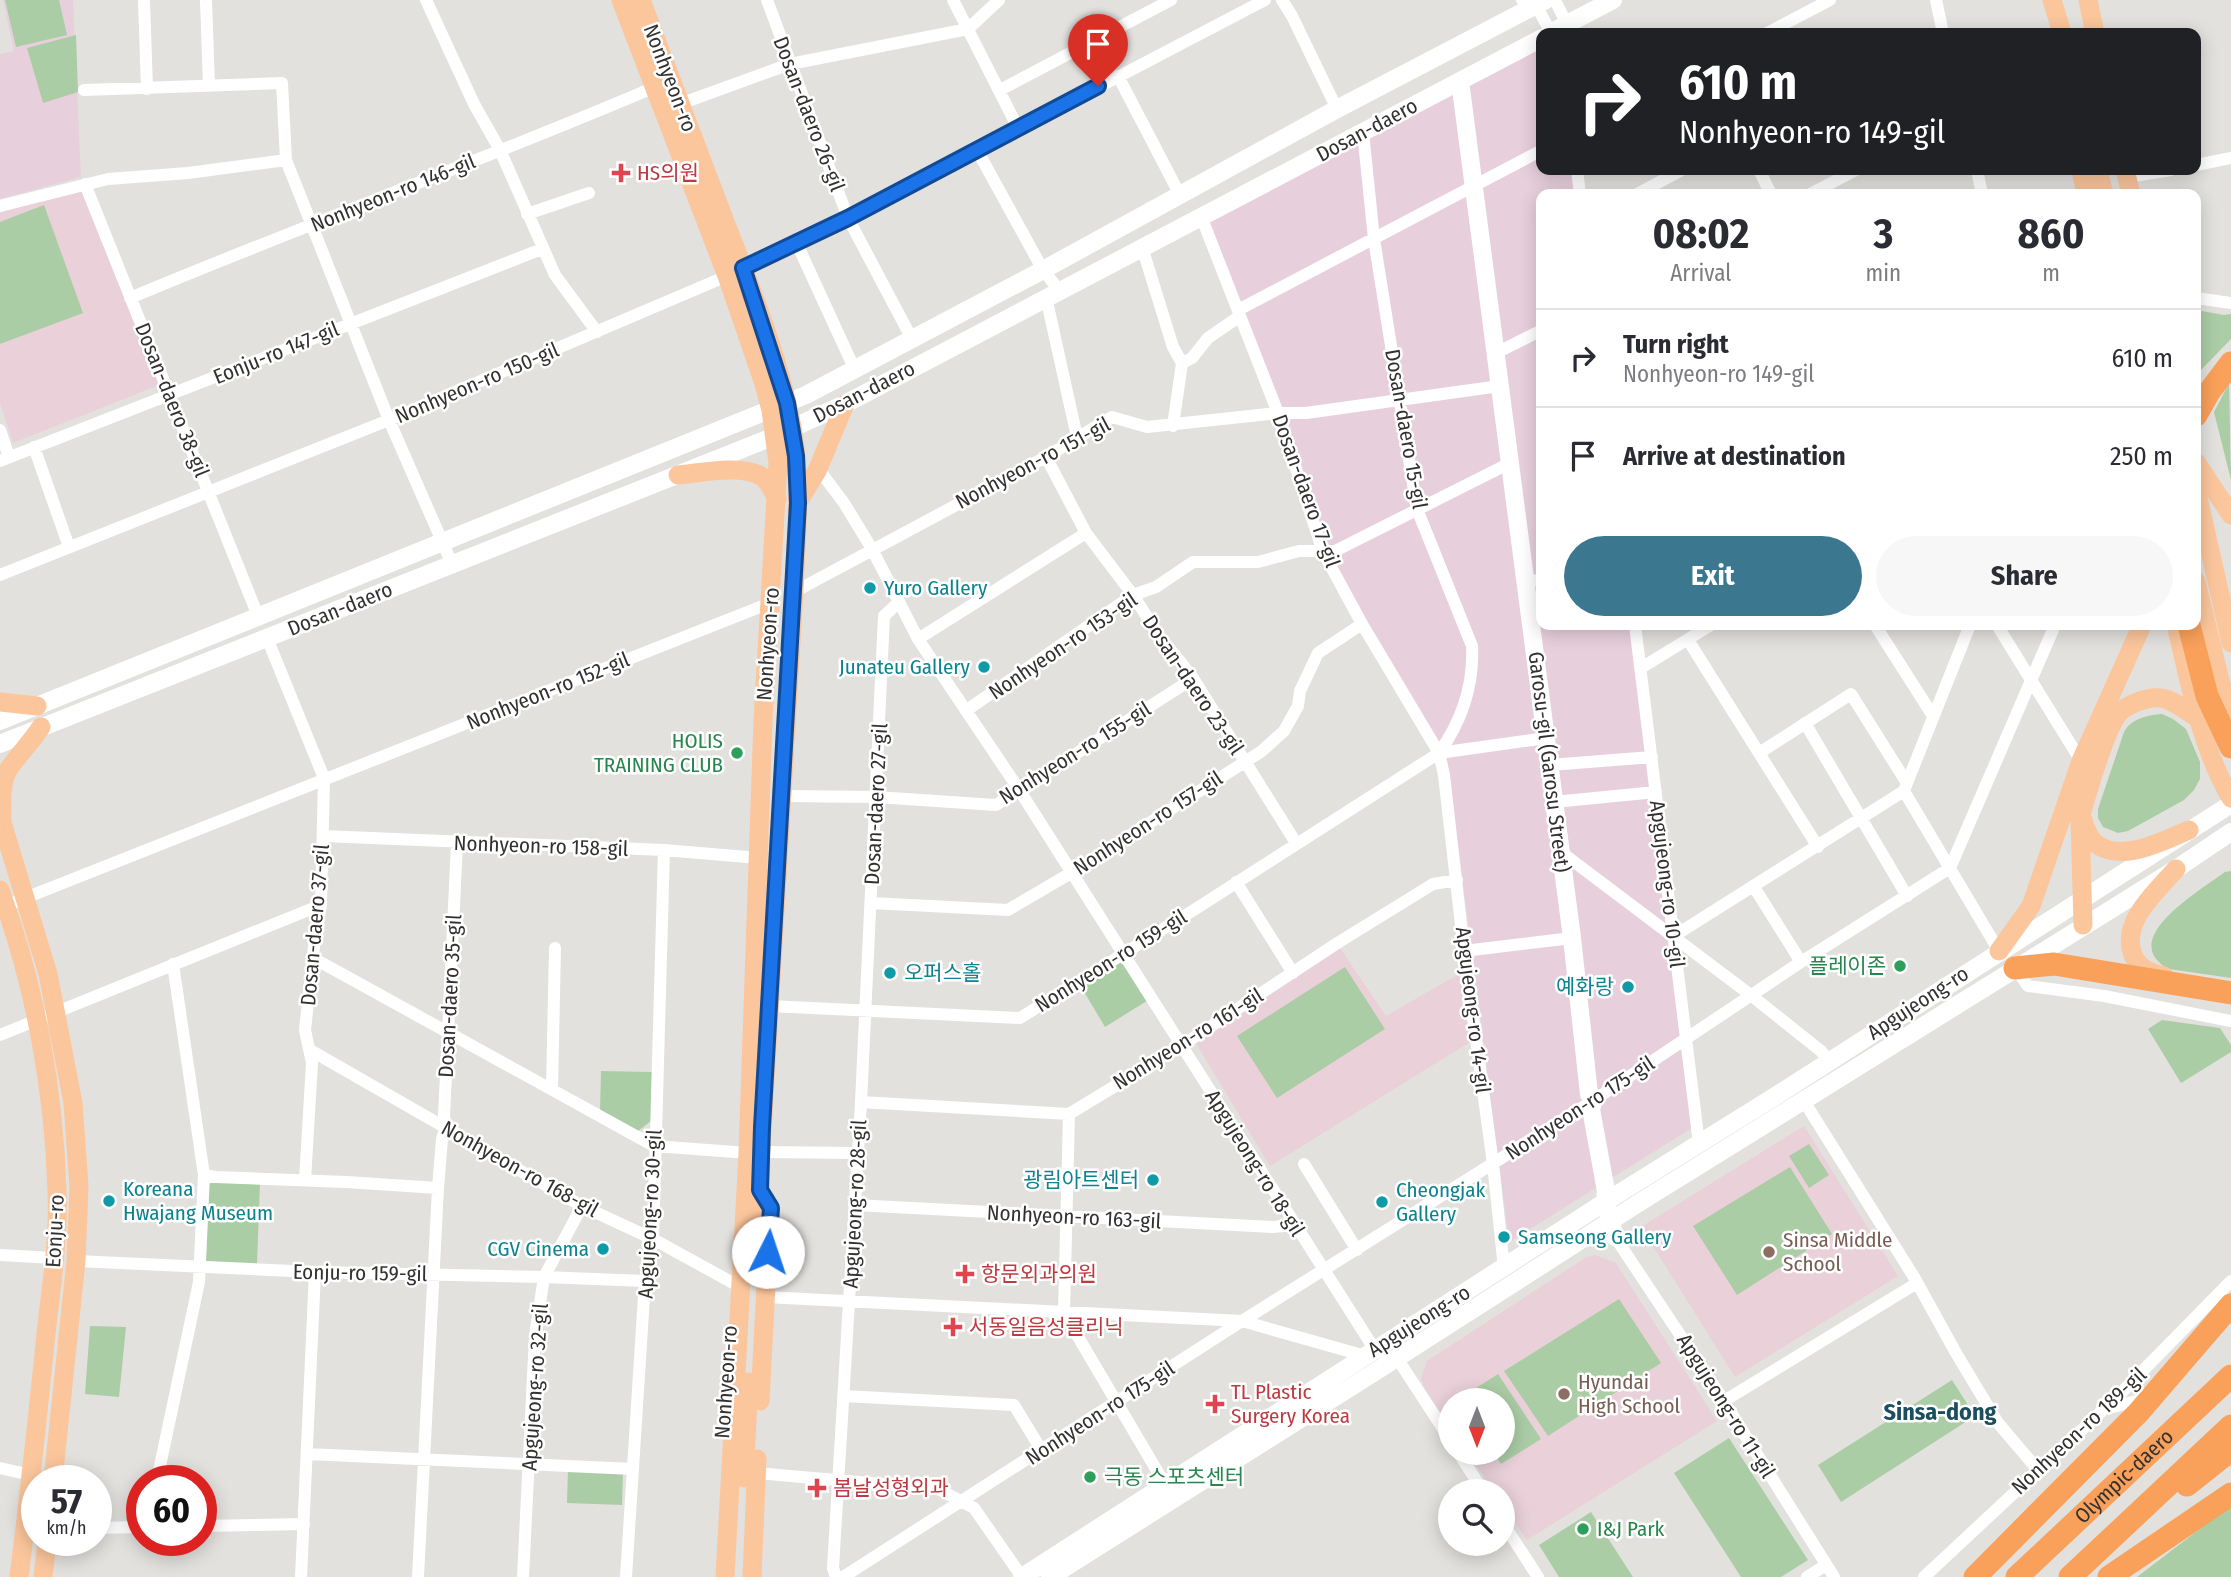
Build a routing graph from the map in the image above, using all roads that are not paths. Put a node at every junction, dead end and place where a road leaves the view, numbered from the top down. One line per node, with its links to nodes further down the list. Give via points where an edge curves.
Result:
1 (144, 0): 34 (street)
2 (206, 0): 32 (street)
3 (443, 0): 19 (street)
4 (621, 0): 33 (main road, Nonhyeon-ro)
5 (641, 0): 37 (main road, Nonhyeon-ro)
6 (767, 0): 29 (street, Dosan-daero 26-gil)
7 (953, 0): 27 (street)
8 (999, 0): 27 (street)
9 (1171, 0): 36 (street)
10 (1265, 0): 30 (street, Nonhyeon-ro 150-gil)
11 (1282, 0): 38 (street)
12 (1555, 0): 21 (street)
13 (1613, 0): 22 (main road)
14 (1829, 0): 23 (street)
15 (1936, 0): 24 (street)
16 (2052, 0): 25 (main road)
17 (2088, 0): 26 (main road)
18 (1535, 2): 20 (street); 38 (main road, Dosan-daero)
19 (427, 3): 41 (street)
20 (1557, 28)
21 (1560, 28)
22 (1565, 28)
23 (1776, 28)
24 (1942, 28)
25 (2060, 28)
26 (2094, 28)
27 (968, 29): 29 (street); 36 (street)
28 (1536, 41): 31 (main road, Dosan-daero)
29 (790, 64): 37 (street); 60 (street, Dosan-daero 26-gil)
30 (1118, 76): 39 (street, Nonhyeon-ro 150-gil); 56 (street)
31 (1460, 81): 40 (main road, Dosan-daero); 52 (main road, Garosu-gil (Garosu Street))
32 (209, 86): 34 (street); 45 (street, via 282,83)
33 (655, 86): 41 (street, Nonhyeon-ro 146-gil); 67 (main road, Nonhyeon-ro)
34 (147, 89): 35 (street)
35 (84, 90)
36 (1000, 90): 39 (street)
37 (680, 104): 67 (main road, Nonhyeon-ro)
38 (1338, 109): 56 (main road, Dosan-daero)
39 (1018, 128): 42 (street, Nonhyeon-ro 150-gil)
40 (1363, 132): 59 (main road, Dosan-daero); 62 (street, Dosan-daero 15-gil)
41 (500, 150): 58 (street); 61 (street, Nonhyeon-ro 146-gil)
42 (977, 150): 60 (street, Nonhyeon-ro 150-gil); 66 (street)
43 (1536, 153): 52 (street)
44 (2231, 158): 46 (street)
45 (286, 160): 51 (street); 61 (street)
46 (2201, 164)
47 (1673, 175): 53 (street)
48 (1846, 175): 54 (street)
49 (2150, 175): 50 (street)
50 (2128, 180)
51 (85, 184): 57 (street); 69 (street, Dosan-daero 38-gil)
52 (1474, 185): 62 (street); 77 (main road, Garosu-gil (Garosu Street))
53 (1646, 189)
54 (1820, 189)
55 (589, 193): 58 (street)
56 (1180, 195): 66 (main road, Dosan-daero)
57 (0, 206)
58 (527, 214): 65 (street)
59 (1201, 216): 64 (main road, Dosan-daero); 72 (street, Dosan-daero 17-gil)
60 (848, 218): 63 (street, Nonhyeon-ro 150-gil); 76 (street, Dosan-daero 26-gil)
61 (312, 225): 69 (street, Nonhyeon-ro 146-gil); 73 (street)
62 (1374, 239): 72 (street); 83 (street, Dosan-daero 15-gil)
63 (797, 244): 67 (street, Nonhyeon-ro 150-gil); 80 (street)
64 (1142, 247): 68 (main road, Dosan-daero); 79 (street)
65 (542, 249): 73 (street, Eonju-ro 147-gil); 74 (street, via 566,293)
66 (1043, 270): 68 (street); 76 (main road, Dosan-daero)
67 (735, 272): 74 (street, Nonhyeon-ro 150-gil); 85 (main road, Nonhyeon-ro)
68 (1053, 294): 84 (main road, Dosan-daero); 92 (street)
69 (130, 298): 82 (street, Dosan-daero 38-gil)
70 (2201, 299): 71 (street)
71 (2231, 303)
72 (1239, 313): 79 (street); 87 (street, Dosan-daero 17-gil)
73 (352, 322): 82 (street, Eonju-ro 147-gil); 88 (street)
74 (597, 332): 88 (street, Nonhyeon-ro 150-gil)
75 (1536, 333): 77 (street)
76 (912, 339): 80 (main road, Dosan-daero)
77 (1496, 353): 81 (main road, Garosu-gil (Garosu Street))
78 (2231, 362): 86 (highway)
79 (1182, 363): 89 (street)
80 (855, 370): 85 (main road, Dosan-daero)
81 (1500, 386): 83 (street, Nonhyeon-ro 151-gil); 96 (main road, Garosu-gil (Garosu Street))
82 (169, 396): 93 (street, Eonju-ro 147-gil); 100 (street, Dosan-daero 38-gil)
83 (1399, 400): 87 (street, Nonhyeon-ro 151-gil, via 1306,413); 103 (street, Dosan-daero 15-gil)
84 (845, 404): 91 (main road, Dosan-daero); 98 (main road)
85 (779, 406): 91 (main road, Nonhyeon-ro); 107 (main road, Dosan-daero)
86 (2201, 406)
87 (1278, 412): 89 (street, Nonhyeon-ro 151-gil); 110 (street, Dosan-daero 17-gil)
88 (389, 421): 100 (street, Nonhyeon-ro 150-gil); 107 (street)
89 (1173, 426): 92 (street, Nonhyeon-ro 151-gil, via 1147,428 1112,417)
90 (0, 430): 95 (street, Eonju-ro 147-gil)
91 (784, 432): 99 (main road, Dosan-daero); 101 (main road, Nonhyeon-ro); 102 (main road, Nonhyeon-ro)
92 (1077, 437): 94 (street, Nonhyeon-ro 151-gil)
93 (34, 447): 95 (street, Eonju-ro 147-gil); 108 (street)
94 (1046, 457): 106 (street, Dosan-daero 23-gil); 109 (street, Nonhyeon-ro 151-gil)
95 (5, 459)
96 (1510, 463): 103 (street, Nonhyeon-ro 153-gil); 113 (main road, Garosu-gil (Garosu Street))
97 (2201, 470): 105 (main road)
98 (817, 471): 102 (main road); 109 (street, Apgujeong-ro 18-gil, via 844,503)
99 (678, 475): 101 (main road, via 740,470 760,475); 111 (main road, Dosan-daero)
100 (209, 492): 108 (street, Nonhyeon-ro 150-gil); 120 (street, Dosan-daero 38-gil)
101 (777, 499): 118 (main road, Nonhyeon-ro)
102 (798, 503): 114 (main road, Nonhyeon-ro)
103 (1417, 509): 110 (street, Nonhyeon-ro 153-gil, via 1335,551); 151 (street, Dosan-daero 15-gil, via 1472,646 1473,666 1462,710)
104 (2201, 511): 135 (main road)
105 (2231, 515)
106 (1086, 533): 115 (street, Dosan-daero 23-gil); 133 (street)
107 (441, 543): 111 (street); 120 (main road, Dosan-daero)
108 (69, 547): 112 (street, Nonhyeon-ro 150-gil)
109 (872, 549): 114 (street, Nonhyeon-ro 151-gil); 116 (street, Apgujeong-ro 18-gil)
110 (1324, 552): 115 (street, Nonhyeon-ro 153-gil, via 1299,551 1258,562 1193,562 1156,587); 121 (street, Dosan-daero 17-gil)
111 (452, 564): 132 (main road, Dosan-daero)
112 (0, 574)
113 (1534, 580): 119 (main road, Garosu-gil (Garosu Street))
114 (794, 592): 161 (main road, Nonhyeon-ro)
115 (1133, 595): 137 (street, Dosan-daero 23-gil); 141 (street, Nonhyeon-ro 153-gil)
116 (898, 602): 133 (street, Apgujeong-ro 18-gil); 162 (street, Dosan-daero 27-gil, via 884,616)
117 (2201, 602): 146 (main road)
118 (770, 603): 157 (street, Nonhyeon-ro 152-gil); 177 (main road, Nonhyeon-ro)
119 (1536, 606)
120 (258, 616): 140 (main road, Dosan-daero)
121 (1362, 624): 151 (street, Dosan-daero 17-gil); 154 (street, Nonhyeon-ro 157-gil, via 1318,653 1284,731)
122 (1538, 630): 148 (main road, Garosu-gil (Garosu Street))
123 (1636, 630): 136 (street, Apgujeong-ro 10-gil)
124 (1703, 630): 134 (street)
125 (1878, 630): 142 (street)
126 (1968, 630): 142 (street)
127 (2000, 630): 138 (street)
128 (2053, 630): 138 (street)
129 (2140, 630): 155 (main road)
130 (2177, 630): 143 (main road)
131 (2190, 630): 150 (highway, via 2207,696)
132 (267, 638): 147 (main road, Dosan-daero); 157 (street, Dosan-daero 37-gil)
133 (918, 639): 141 (street, Apgujeong-ro 18-gil)
134 (1688, 640): 136 (street); 152 (street)
135 (2231, 643)
136 (1641, 668): 153 (street, Apgujeong-ro 10-gil)
137 (1191, 675): 154 (street, Dosan-daero 23-gil); 159 (street, Nonhyeon-ro 155-gil, via 1183,685)
138 (2031, 683): 155 (street); 178 (street)
139 (0, 702): 140 (main road)
140 (37, 706): 144 (main road, Dosan-daero)
141 (967, 710): 159 (street, Apgujeong-ro 18-gil)
142 (1933, 716): 158 (street)
143 (2199, 719): 163 (main road); 166 (main road, via 2159,697 2120,711)
144 (0, 721)
145 (1805, 723): 152 (street); 158 (street, via 1851,694); 167 (street)
146 (2231, 726)
147 (41, 727): 149 (main road, Dosan-daero); 168 (main road, via 7,773)
148 (1546, 738): 151 (street, Nonhyeon-ro 159-gil); 156 (main road, Garosu-gil (Garosu Street))
149 (0, 744)
150 (2231, 747)
151 (1439, 753): 173 (street, Nonhyeon-ro 159-gil); 181 (street, Apgujeong-ro 14-gil)
152 (1759, 753): 174 (street)
153 (1652, 757): 156 (street); 160 (street, Apgujeong-ro 10-gil)
154 (1244, 761): 173 (street, Dosan-daero 23-gil); 180 (street, Nonhyeon-ro 157-gil)
155 (2081, 761): 197 (main road, via 2031,906)
156 (1550, 765): 164 (main road, Garosu-gil (Garosu Street))
157 (324, 778): 171 (street, Dosan-daero 37-gil); 185 (street, Nonhyeon-ro 152-gil)
158 (1905, 787): 167 (street); 178 (street)
159 (1020, 791): 162 (street, Nonhyeon-ro 155-gil, via 996,805); 180 (street, Apgujeong-ro 18-gil)
160 (1656, 792): 164 (street); 191 (street, Apgujeong-ro 10-gil)
161 (782, 796): 162 (street, Nonhyeon-ro 155-gil); 204 (main road, Nonhyeon-ro)
162 (876, 797): 188 (street, Dosan-daero 27-gil)
163 (2231, 798)
164 (1555, 802): 176 (main road, Garosu-gil (Garosu Street))
165 (2231, 804): 169 (main road, Apgujeong-ro)
166 (2081, 814): 169 (main road, via 2091,838 2109,850 2140,848); 186 (main road)
167 (1862, 819): 174 (street); 184 (street)
168 (1, 820): 185 (main road, Eonju-ro)
169 (2189, 830): 186 (main road, Apgujeong-ro)
170 (2231, 832): 179 (main road, Apgujeong-ro)
171 (323, 836): 172 (street, Nonhyeon-ro 158-gil); 189 (street, Dosan-daero 37-gil)
172 (457, 843): 175 (street, Nonhyeon-ro 158-gil); 209 (street, Dosan-daero 35-gil)
173 (1296, 844): 182 (street, Nonhyeon-ro 159-gil)
174 (1818, 846): 183 (street)
175 (664, 850): 177 (street, Nonhyeon-ro 158-gil); 223 (street, Apgujeong-ro 30-gil)
176 (1561, 852): 191 (street); 192 (main road, Garosu-gil (Garosu Street))
177 (758, 858): 224 (main road, Nonhyeon-ro)
178 (1950, 868): 184 (street, Nonhyeon-ro 175-gil); 197 (street)
179 (2176, 869): 190 (main road, Apgujeong-ro); 201 (main road, via 2133,924 2129,940 2136,960 2149,973)
180 (1070, 873): 188 (street, Nonhyeon-ro 157-gil, via 1008,910); 195 (street, Apgujeong-ro 18-gil)
181 (1457, 880): 194 (street, Apgujeong-ro 14-gil); 200 (street, Nonhyeon-ro 161-gil, via 1433,884)
182 (1236, 882): 195 (street, Nonhyeon-ro 159-gil); 200 (street)
183 (1754, 887): 191 (street); 198 (street)
184 (1907, 896): 198 (street, Nonhyeon-ro 175-gil)
185 (26, 897): 187 (street, Nonhyeon-ro 152-gil); 206 (main road, Eonju-ro)
186 (2082, 900): 190 (main road); 197 (main road, Apgujeong-ro)
187 (2, 901): 207 (main road, Eonju-ro)
188 (871, 903): 205 (street, Dosan-daero 27-gil)
189 (321, 905): 196 (street, Dosan-daero 37-gil); 199 (street)
190 (2082, 925): 197 (main road, Apgujeong-ro)
191 (1674, 936): 203 (street); 211 (street, Apgujeong-ro 10-gil)
192 (1572, 938): 194 (street); 217 (main road, Garosu-gil (Garosu Street), via 1589,1094)
193 (555, 948): 216 (street)
194 (1464, 951): 227 (street, Apgujeong-ro 14-gil)
195 (1123, 954): 205 (street, Nonhyeon-ro 159-gil, via 1020,1018); 212 (street, Apgujeong-ro 18-gil)
196 (313, 958): 209 (street); 213 (street, Dosan-daero 37-gil, via 305,1030)
197 (2007, 960): 202 (highway); 208 (street, via 2028,986); 214 (main road, Apgujeong-ro); 218 (main road, Apgujeong-ro)
198 (1801, 962): 203 (street, Nonhyeon-ro 175-gil)
199 (173, 964): 206 (street); 228 (street)
200 (1293, 973): 212 (street, Nonhyeon-ro 161-gil)
201 (2231, 986)
202 (2231, 993)
203 (1752, 996): 211 (street, Nonhyeon-ro 175-gil); 214 (street)
204 (769, 1006): 205 (street, Nonhyeon-ro 159-gil); 224 (main road, Nonhyeon-ro)
205 (865, 1010): 219 (street, Apgujeong-ro 28-gil)
206 (56, 1012): 207 (street); 242 (main road, Eonju-ro, via 73,1102 79,1186)
207 (36, 1020): 210 (street); 241 (main road, Eonju-ro, via 58,1193)
208 (2231, 1021)
209 (449, 1034): 216 (street); 221 (street, Dosan-daero 35-gil)
210 (0, 1035)
211 (1686, 1040): 217 (street, Nonhyeon-ro 175-gil); 222 (street, Apgujeong-ro 10-gil)
212 (1181, 1046): 220 (street, Nonhyeon-ro 161-gil); 236 (street, Apgujeong-ro 18-gil)
213 (310, 1050): 221 (street, Nonhyeon-ro 168-gil); 229 (street, Dosan-daero 37-gil)
214 (1828, 1061): 215 (main road, Apgujeong-ro)
215 (1793, 1084): 218 (main road); 222 (main road, Apgujeong-ro)
216 (552, 1089): 223 (street)
217 (1594, 1100): 227 (street, Nonhyeon-ro 175-gil); 231 (main road, Garosu-gil (Garosu Street), via 1591,1108)
218 (1804, 1101): 237 (main road, Apgujeong-ro); 249 (street)
219 (861, 1102): 220 (street); 225 (street, Apgujeong-ro 28-gil)
220 (1069, 1114): 235 (street)
221 (446, 1127): 230 (street, Dosan-daero 35-gil); 233 (street, Nonhyeon-ro 168-gil)
222 (1699, 1144): 231 (main road, Apgujeong-ro)
223 (654, 1146): 224 (street); 238 (street, Apgujeong-ro 30-gil)
224 (755, 1152): 225 (street); 232 (main road, Nonhyeon-ro)
225 (857, 1153): 234 (street, Apgujeong-ro 28-gil)
226 (1304, 1164): 239 (street)
227 (1493, 1164): 239 (street, Nonhyeon-ro 175-gil); 244 (street, Apgujeong-ro 14-gil)
228 (204, 1175): 229 (street); 243 (street)
229 (305, 1180): 230 (street)
230 (438, 1188): 247 (street, Dosan-daero 35-gil)
231 (1605, 1196): 237 (main road); 244 (main road, Apgujeong-ro)
232 (752, 1200): 252 (main road, Nonhyeon-ro, via 738,1204); 253 (main road, Nonhyeon-ro, via 771,1208); 300 (main road, Nonhyeon-ro); 301 (main road, Nonhyeon-ro, via 747,1439)
233 (582, 1206): 238 (street, Nonhyeon-ro 168-gil); 248 (street, Apgujeong-ro 32-gil)
234 (854, 1206): 235 (street, Nonhyeon-ro 163-gil); 254 (street, Apgujeong-ro 28-gil)
235 (1066, 1217): 236 (street, Nonhyeon-ro 163-gil); 256 (street)
236 (1294, 1226): 245 (street, Apgujeong-ro 18-gil)
237 (1612, 1229): 259 (main road, Apgujeong-ro); 263 (street, Apgujeong-ro 11-gil)
238 (653, 1240): 250 (street, Apgujeong-ro 30-gil); 252 (street, Nonhyeon-ro 168-gil)
239 (1357, 1250): 245 (street, Nonhyeon-ro 175-gil)
240 (0, 1255): 241 (street)
241 (54, 1258): 273 (main road, Eonju-ro)
242 (76, 1261): 243 (street, Eonju-ro 159-gil); 274 (main road, Eonju-ro)
243 (198, 1267): 246 (street, Eonju-ro 159-gil); 275 (street, via 199,1282)
244 (1504, 1268): 258 (main road, Apgujeong-ro)
245 (1324, 1271): 257 (street, Nonhyeon-ro 175-gil); 258 (street, Apgujeong-ro 18-gil)
246 (315, 1272): 247 (street, Eonju-ro 159-gil); 270 (street)
247 (434, 1274): 248 (street, Eonju-ro 159-gil); 271 (street, Dosan-daero 35-gil)
248 (544, 1277): 250 (street, Eonju-ro 159-gil); 272 (street, Apgujeong-ro 32-gil, via 535,1336)
249 (1915, 1280): 263 (street); 278 (street, via 1998,1423)
250 (645, 1281): 277 (street, Apgujeong-ro 30-gil)
251 (2231, 1281): 265 (street, Nonhyeon-ro 189-gil)
252 (733, 1283): 299 (main road, Nonhyeon-ro)
253 (765, 1297): 254 (street); 280 (main road, Nonhyeon-ro)
254 (850, 1300): 256 (street); 261 (street, Apgujeong-ro 28-gil)
255 (2231, 1305): 262 (highway)
256 (1064, 1313): 257 (street); 264 (street)
257 (1242, 1321): 258 (street); 264 (street, Nonhyeon-ro 175-gil)
258 (1369, 1353): 259 (street); 282 (main road, Apgujeong-ro)
259 (1397, 1358): 266 (street); 292 (main road, Apgujeong-ro)
260 (2231, 1376): 311 (highway, Olympic-daero)
261 (842, 1396): 269 (street, via 1014,1405); 281 (street, Apgujeong-ro 28-gil)
262 (2152, 1396): 265 (street); 310 (highway)
263 (1724, 1401): 291 (street, Apgujeong-ro 11-gil)
264 (1116, 1404): 269 (street, Nonhyeon-ro 175-gil); 282 (street)
265 (2102, 1410): 278 (street, Nonhyeon-ro 189-gil)
266 (1438, 1421)
267 (2231, 1426): 285 (highway, Olympic-daero)
268 (2231, 1450): 285 (highway, via 2165,1504)
269 (1042, 1451): 284 (street, Nonhyeon-ro 175-gil)
270 (307, 1454): 271 (street); 286 (street)
271 (426, 1458): 272 (street); 296 (street, Dosan-daero 35-gil)
272 (528, 1464): 277 (street); 297 (street, Apgujeong-ro 32-gil)
273 (32, 1465)
274 (55, 1465)
275 (160, 1465)
276 (0, 1468): 279 (street)
277 (633, 1469): 298 (street, Apgujeong-ro 30-gil)
278 (2039, 1471): 309 (street, Nonhyeon-ro 189-gil)
279 (21, 1473)
280 (756, 1473): 281 (street); 302 (main road, Nonhyeon-ro)
281 (839, 1479): 284 (street, via 938,1489); 303 (street, Apgujeong-ro 28-gil)
282 (1166, 1486): 292 (main road, Apgujeong-ro)
283 (2231, 1494): 313 (highway)
284 (962, 1500): 304 (street, Nonhyeon-ro 175-gil); 305 (street, via 974,1508)
285 (2134, 1518): 312 (highway, Olympic-daero)
286 (304, 1524): 287 (street); 295 (street)
287 (217, 1526)
288 (1515, 1542): 306 (street)
289 (21, 1556): 293 (main road, Eonju-ro)
290 (45, 1556): 294 (main road)
291 (1826, 1565): 307 (street); 308 (street, Apgujeong-ro 11-gil)
292 (1045, 1573): 305 (main road, Apgujeong-ro)
293 (19, 1577)
294 (43, 1577)
295 (301, 1577)
296 (418, 1577)
297 (523, 1577)
298 (626, 1577)
299 (714, 1577)
300 (724, 1577)
301 (737, 1577)
302 (752, 1577)
303 (836, 1577)
304 (843, 1577)
305 (1022, 1577)
306 (1538, 1577)
307 (1807, 1577)
308 (1834, 1577)
309 (1924, 1577)
310 (1975, 1577)
311 (2017, 1577)
312 (2070, 1577)
313 (2109, 1577)

